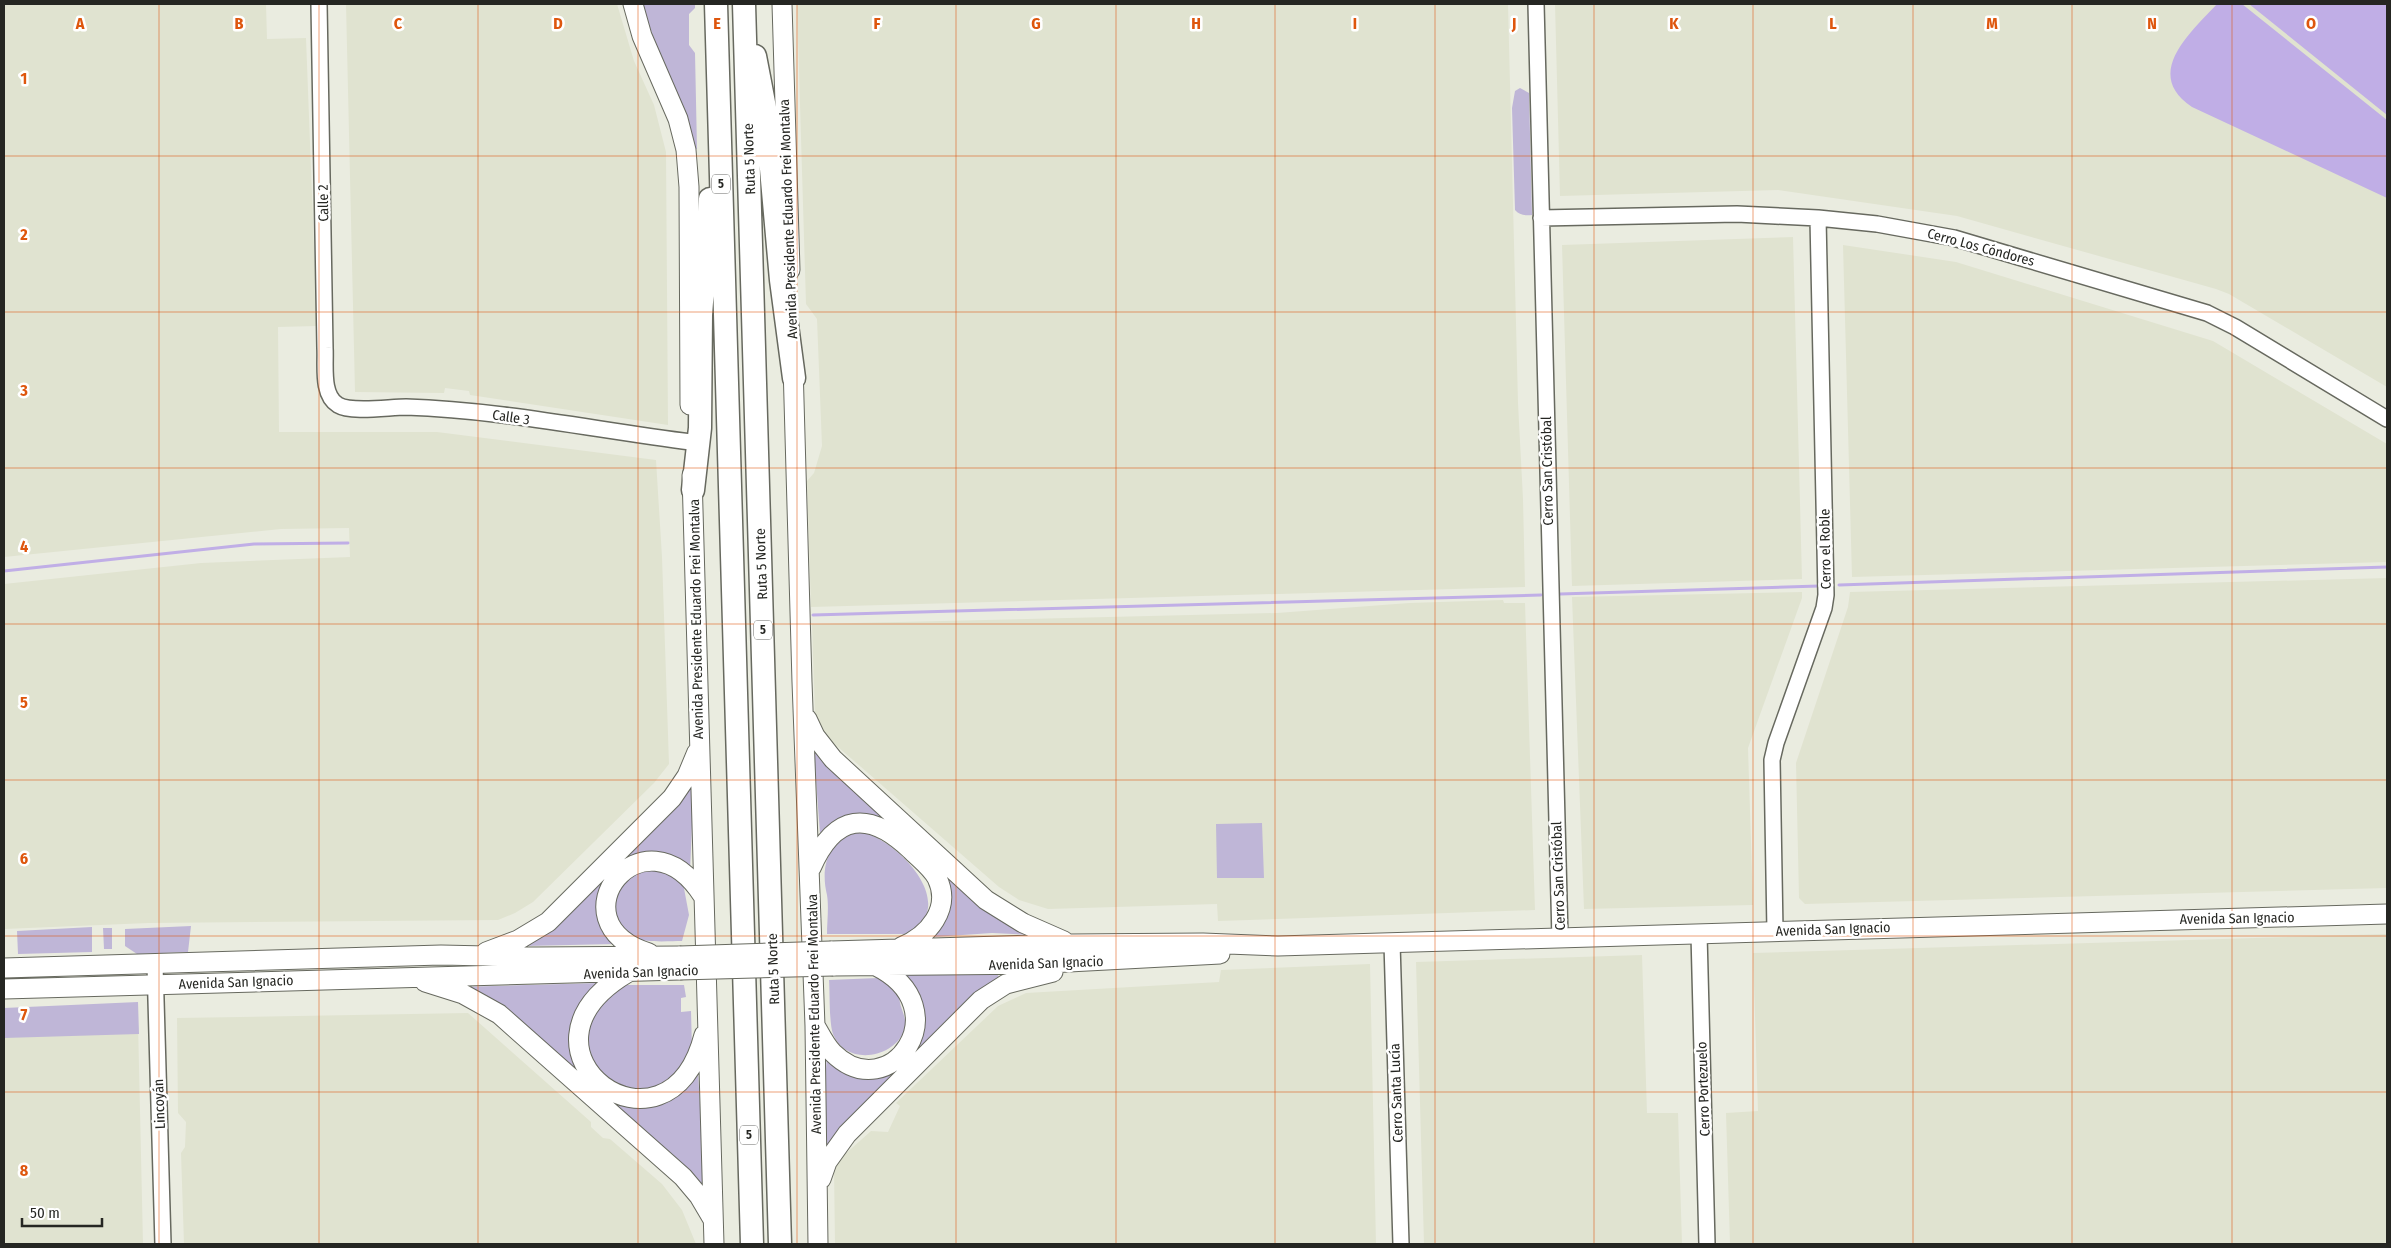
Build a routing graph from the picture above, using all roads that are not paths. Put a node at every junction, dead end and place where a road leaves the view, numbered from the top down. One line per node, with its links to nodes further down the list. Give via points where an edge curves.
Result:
1 (319, 4): 11 (street, Calle 2, via 325,356 327,387)
2 (633, 4): 13 (main road, Avenida Presidente Eduardo Frei Montalva, via 642,36 678,119 686,150)
3 (716, 4): 7 (highway, Ruta 5 Norte / 5)
4 (782, 4): 10 (main road, Avenida Presidente Eduardo Frei Montalva)
5 (1536, 4): 8 (street, Cerro San Cristóbal)
6 (744, 10): 10 (highway, via 766,113); 50 (highway, Ruta 5 Norte / 5)
7 (719, 106): 14 (highway, via 704,262 700,428); 49 (highway, Ruta 5 Norte / 5)
8 (1541, 218): 9 (street, Cerro Los Cóndores, via 1737,214); 22 (street, Cerro San Cristóbal)
9 (1818, 218): 12 (street, Cerro Los Cóndores, via 1938,234 2196,309 2235,328); 20 (street, Cerro el Roble, via 1826,595 1772,760)
10 (794, 378): 15 (main road, Avenida Presidente Eduardo Frei Montalva)
11 (333, 400): 13 (street, Calle 3, via 337,405 350,408 482,412)
12 (2387, 419)
13 (691, 442): 14 (main road, Avenida Presidente Eduardo Frei Montalva)
14 (693, 490): 16 (main road, Avenida Presidente Eduardo Frei Montalva)
15 (804, 708): 17 (main road, Avenida Presidente Eduardo Frei Montalva); 24 (main road, via 815,736 827,752 986,900 1023,923)
16 (699, 743): 18 (main road, Avenida Presidente Eduardo Frei Montalva); 28 (main road, via 691,768 677,792 556,914 523,938)
17 (810, 869): 26 (main road, via 827,839 839,828 852,823 878,826 903,843 937,878 941,905 932,927); 44 (main road, Avenida Presidente Eduardo Frei Montalva)
18 (703, 896): 29 (main road, via 685,874 662,862 638,863 615,879 607,898 610,926 624,942); 43 (main road, Avenida Presidente Eduardo Frei Montalva)
19 (2387, 914): 20 (main road, Avenida San Ignacio)
20 (1775, 932): 21 (main road, Avenida San Ignacio)
21 (1699, 934): 22 (main road, Avenida San Ignacio); 53 (street, Cerro Portezuelo)
22 (1560, 938): 23 (main road, Avenida San Ignacio)
23 (1392, 943): 25 (main road, Avenida San Ignacio); 52 (street, Cerro Santa Lucía)
24 (1070, 944): 25 (main road, Avenida San Ignacio); 26 (main road, Avenida San Ignacio)
25 (1278, 946): 31 (main road, Avenida San Ignacio, via 1221,954)
26 (895, 950): 30 (main road, Avenida San Ignacio)
27 (440, 955): 28 (main road, Avenida San Ignacio); 33 (main road, Avenida San Ignacio); 38 (main road, via 446,967)
28 (475, 955): 29 (main road, Avenida San Ignacio)
29 (658, 956): 32 (main road, Avenida San Ignacio)
30 (832, 959): 32 (main road, Avenida San Ignacio, bridge); 35 (main road, Avenida San Ignacio)
31 (1090, 962): 35 (main road, Avenida San Ignacio); 45 (main road, via 1068,970 1016,980 981,1000 847,1134 827,1162)
32 (680, 963): 37 (main road, Avenida San Ignacio)
33 (155, 965): 34 (main road, Avenida San Ignacio); 40 (street, Lincoyán)
34 (76, 966): 36 (main road, Avenida San Ignacio); 41 (main road, via 80,975)
35 (876, 966): 44 (main road, via 898,981 914,1008 915,1028 903,1054 881,1067 852,1065 832,1052)
36 (4, 968)
37 (628, 973): 38 (main road, Avenida San Ignacio); 43 (main road, via 596,996 580,1024 579,1049 584,1065 608,1090 639,1099 671,1091 694,1063)
38 (440, 976): 39 (main road, Avenida San Ignacio)
39 (409, 977): 40 (main road, Avenida San Ignacio); 46 (main road, via 470,997 509,1022 683,1177 699,1196)
40 (155, 985): 41 (main road, Avenida San Ignacio); 47 (street, Lincoyán)
41 (76, 987): 42 (main road, Avenida San Ignacio)
42 (4, 989)
43 (707, 1020): 46 (main road, Avenida Presidente Eduardo Frei Montalva)
44 (815, 1026): 45 (main road, Avenida Presidente Eduardo Frei Montalva)
45 (818, 1185): 51 (main road, Avenida Presidente Eduardo Frei Montalva)
46 (713, 1222): 48 (main road, Avenida Presidente Eduardo Frei Montalva)
47 (162, 1244)
48 (714, 1244)
49 (752, 1244)
50 (780, 1244)
51 (818, 1244)
52 (1400, 1244)
53 (1707, 1244)

